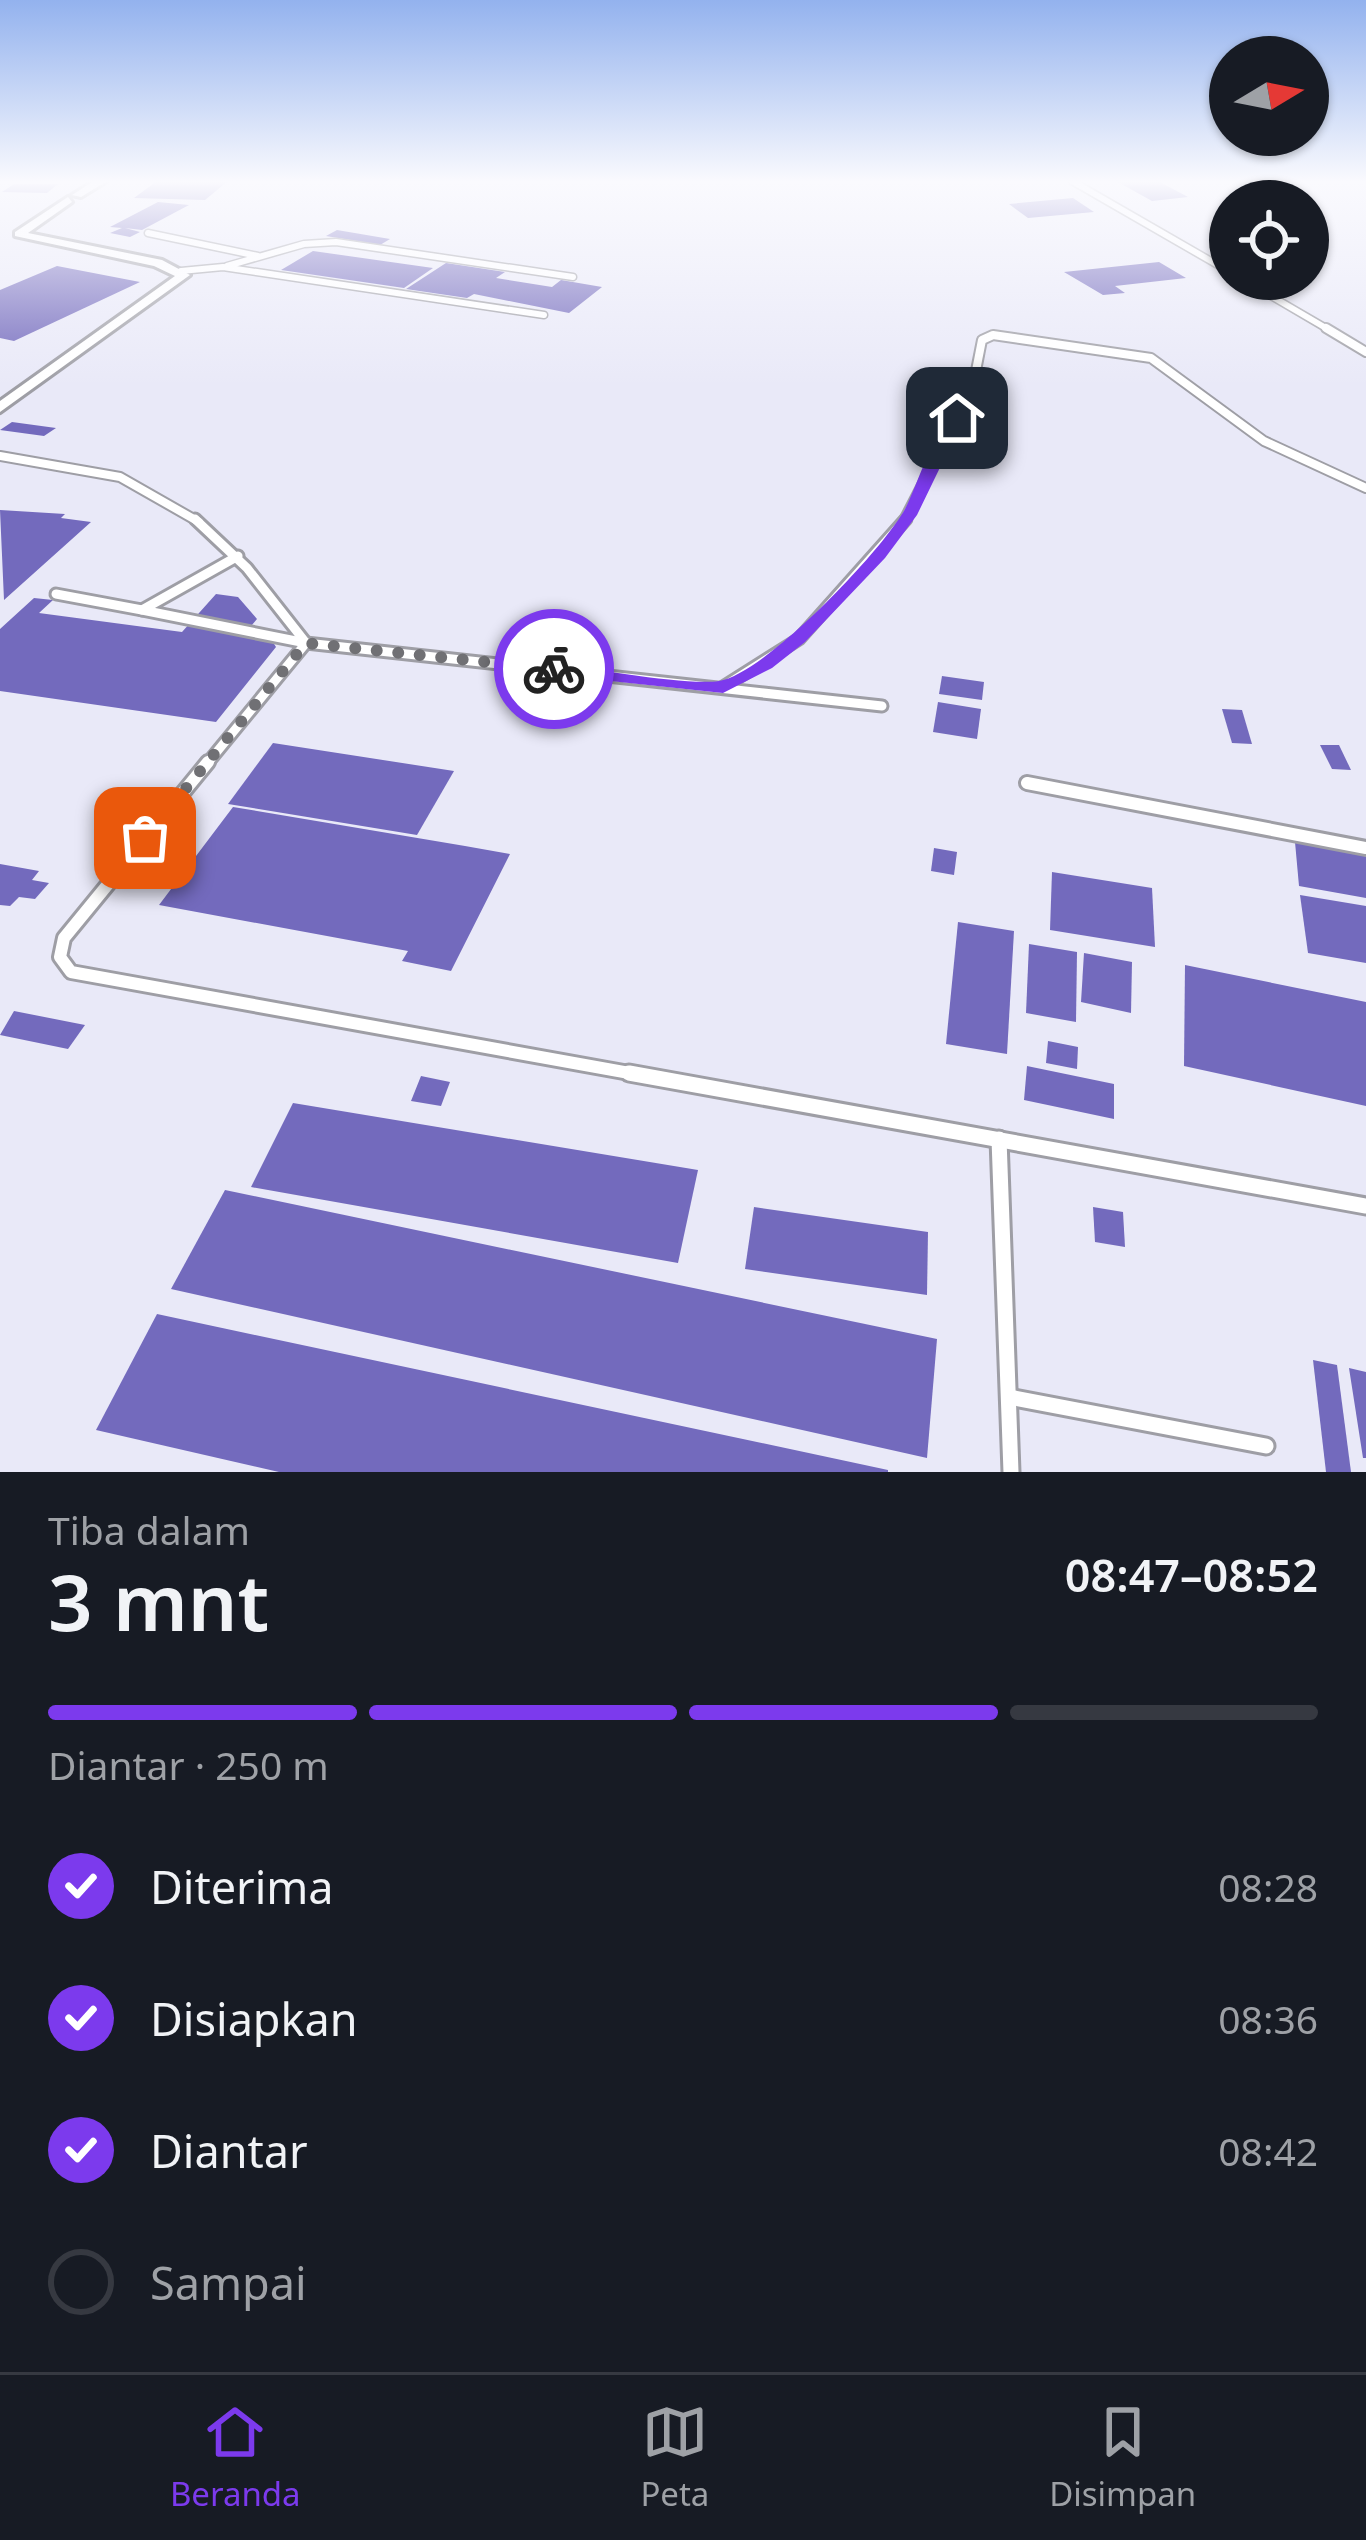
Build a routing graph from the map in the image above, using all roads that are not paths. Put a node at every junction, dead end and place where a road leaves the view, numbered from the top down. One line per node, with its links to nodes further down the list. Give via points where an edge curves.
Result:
1 (88, 250): 7 (street)
2 (230, 250): 5 (lane)
3 (295, 250): 5 (lane)
4 (388, 250): 8 (lane)
5 (261, 256): 6 (lane)
6 (224, 267): 7 (lane); 10 (lane)
7 (181, 271): 12 (street, via 177,284)
8 (573, 277)
9 (1278, 300): 11 (lane)
10 (544, 315)
11 (1366, 352)
12 (0, 408)
13 (0, 456): 15 (lane, via 123,478 199,522)
14 (1366, 488): 19 (lane, via 1264,441 1151,358 993,335 978,349 973,386 909,515 799,639)
15 (238, 556): 17 (lane); 18 (lane)
16 (56, 594): 17 (lane)
17 (142, 610): 18 (lane)
18 (306, 643): 19 (lane); 23 (lane, via 64,938 60,957 70,973)
19 (723, 687): 20 (lane)
20 (882, 706)
21 (1027, 783): 22 (lane)
22 (1366, 848)
23 (999, 1139): 24 (lane); 25 (lane)
24 (1366, 1206)
25 (1009, 1397): 26 (lane); 27 (lane)
26 (1265, 1446)
27 (1011, 1472)

